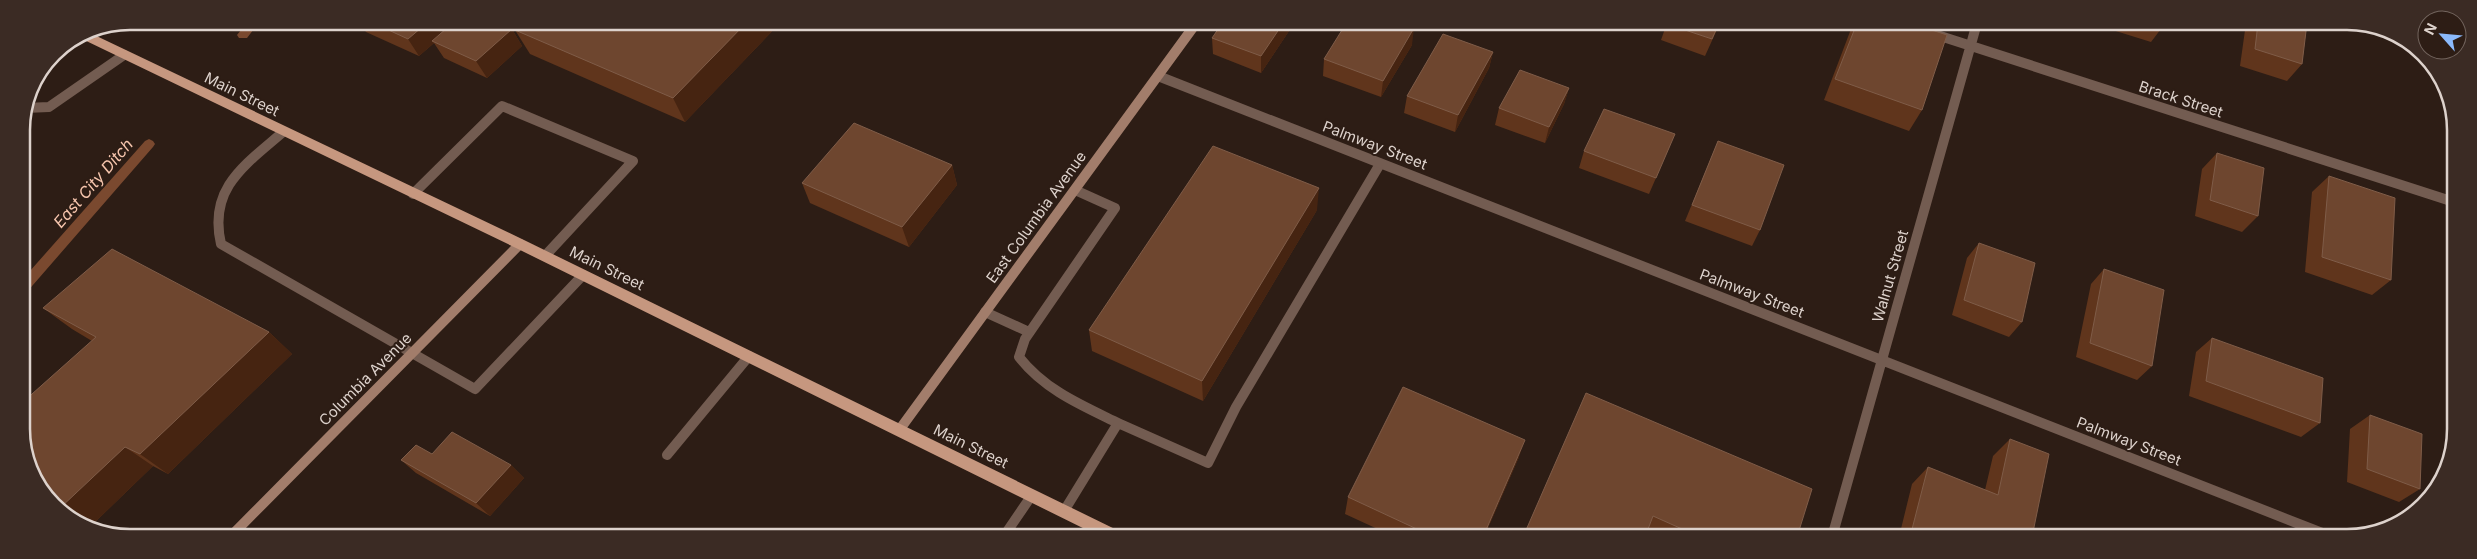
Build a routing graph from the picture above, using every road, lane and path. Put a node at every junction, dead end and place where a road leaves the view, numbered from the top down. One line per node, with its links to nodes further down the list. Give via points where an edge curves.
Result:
1 (1192, 30): 7 (street, East Columbia Avenue)
2 (1975, 30): 5 (street, Walnut Street)
3 (1926, 31): 5 (street, Brack Street)
4 (91, 38): 6 (main road, Main Street)
5 (1970, 46): 13 (street, Brack Street); 21 (street, Walnut Street)
6 (124, 55): 8 (street, via 49,107); 9 (main road, Main Street)
7 (1158, 76): 10 (street, Palmway Street); 11 (street, East Columbia Avenue)
8 (32, 108)
9 (283, 132): 12 (main road, Main Street); 19 (street, via 227,185 218,205 214,228 220,244)
10 (1380, 164): 21 (street, Palmway Street); 22 (street, via 1236,407 1208,462)
11 (1074, 190): 17 (street, East Columbia Avenue); 18 (street, via 1115,208)
12 (413, 194): 14 (main road, Main Street); 15 (street, via 502,106 633,162)
13 (2447, 200)
14 (520, 244): 15 (main road, Main Street); 19 (street, Columbia Avenue)
15 (546, 256): 16 (main road, Main Street)
16 (583, 275): 19 (street, via 475,389); 20 (main road, Main Street)
17 (985, 312): 18 (street); 23 (street, East Columbia Avenue)
18 (1030, 332): 22 (street, via 1020,348 1019,357 1029,372 1051,389)
19 (411, 354): 27 (street, Columbia Avenue)
20 (749, 356): 23 (main road, Main Street); 24 (street)
21 (1883, 360): 30 (street, Walnut Street); 31 (street, Palmway Street)
22 (1118, 423): 26 (street)
23 (900, 429): 25 (main road, Main Street)
24 (667, 455)
25 (1032, 495): 26 (main road, Main Street); 28 (street)
26 (1064, 511): 29 (main road, Main Street)
27 (237, 529)
28 (1009, 529)
29 (1101, 529)
30 (1834, 529)
31 (2312, 529)

